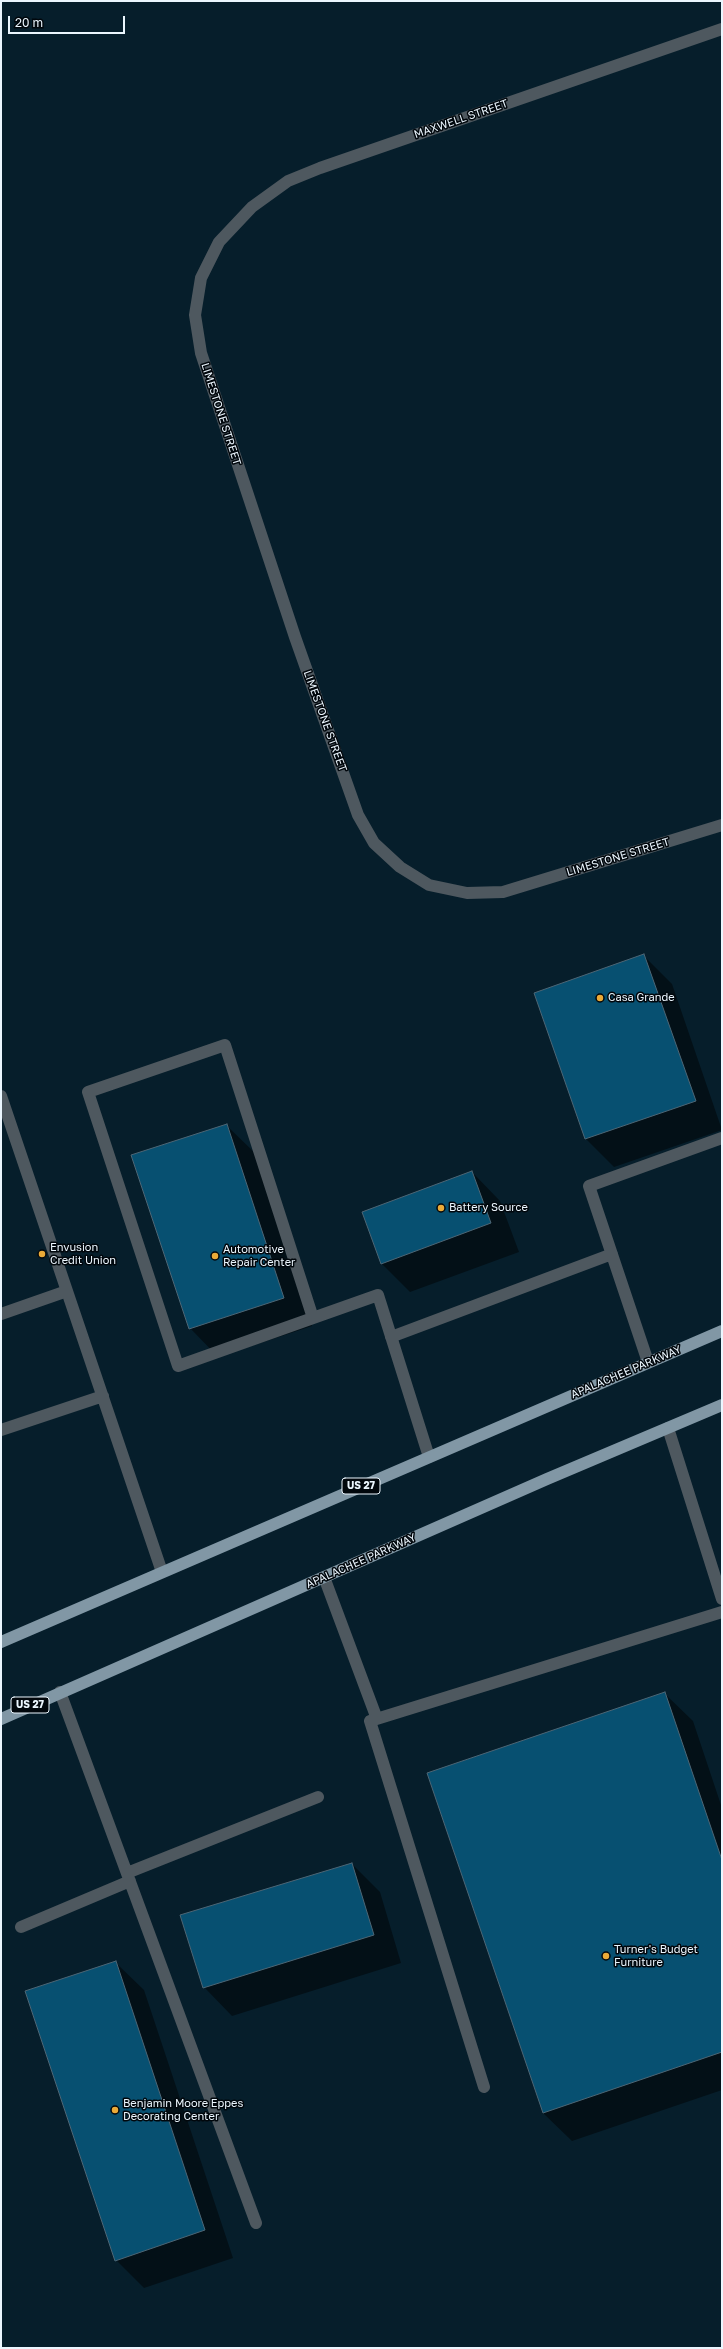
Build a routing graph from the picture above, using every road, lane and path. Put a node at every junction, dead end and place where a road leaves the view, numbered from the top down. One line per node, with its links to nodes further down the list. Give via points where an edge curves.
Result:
1 (722, 30): 2 (street, MAXWELL STREET, via 288,181 252,207)
2 (219, 242): 3 (street, LIMESTONE STREET, via 201,278 195,315 201,353 352,800 374,842 400,867 429,885 467,893 503,892)
3 (722, 825)
4 (1, 1096): 7 (street)
5 (722, 1138): 6 (street, via 589,1186)
6 (612, 1254): 11 (street); 12 (street)
7 (67, 1291): 8 (street); 13 (street)
8 (1, 1314)
9 (313, 1318): 9 (street, via 225,1045 88,1092 178,1366); 11 (street, via 378,1295)
10 (722, 1331): 12 (main road, APALACHEE PARKWAY / US 27)
11 (391, 1337): 17 (street)
12 (648, 1362): 17 (main road, APALACHEE PARKWAY / US 27)
13 (103, 1396): 16 (street); 18 (street)
14 (722, 1405): 15 (main road, APALACHEE PARKWAY / US 27)
15 (668, 1428): 19 (main road, APALACHEE PARKWAY / US 27); 20 (street)
16 (1, 1430)
17 (429, 1457): 18 (main road, APALACHEE PARKWAY / US 27)
18 (162, 1572): 22 (main road, APALACHEE PARKWAY / US 27)
19 (324, 1577): 23 (main road, APALACHEE PARKWAY / US 27); 25 (street)
20 (722, 1599)
21 (722, 1612): 25 (street)
22 (1, 1642)
23 (60, 1692): 24 (main road, APALACHEE PARKWAY / US 27); 27 (street)
24 (1, 1719)
25 (377, 1719): 29 (street, via 370,1722)
26 (318, 1797): 27 (street)
27 (129, 1877): 28 (street); 30 (street)
28 (21, 1927)
29 (484, 2087)
30 (256, 2223)

